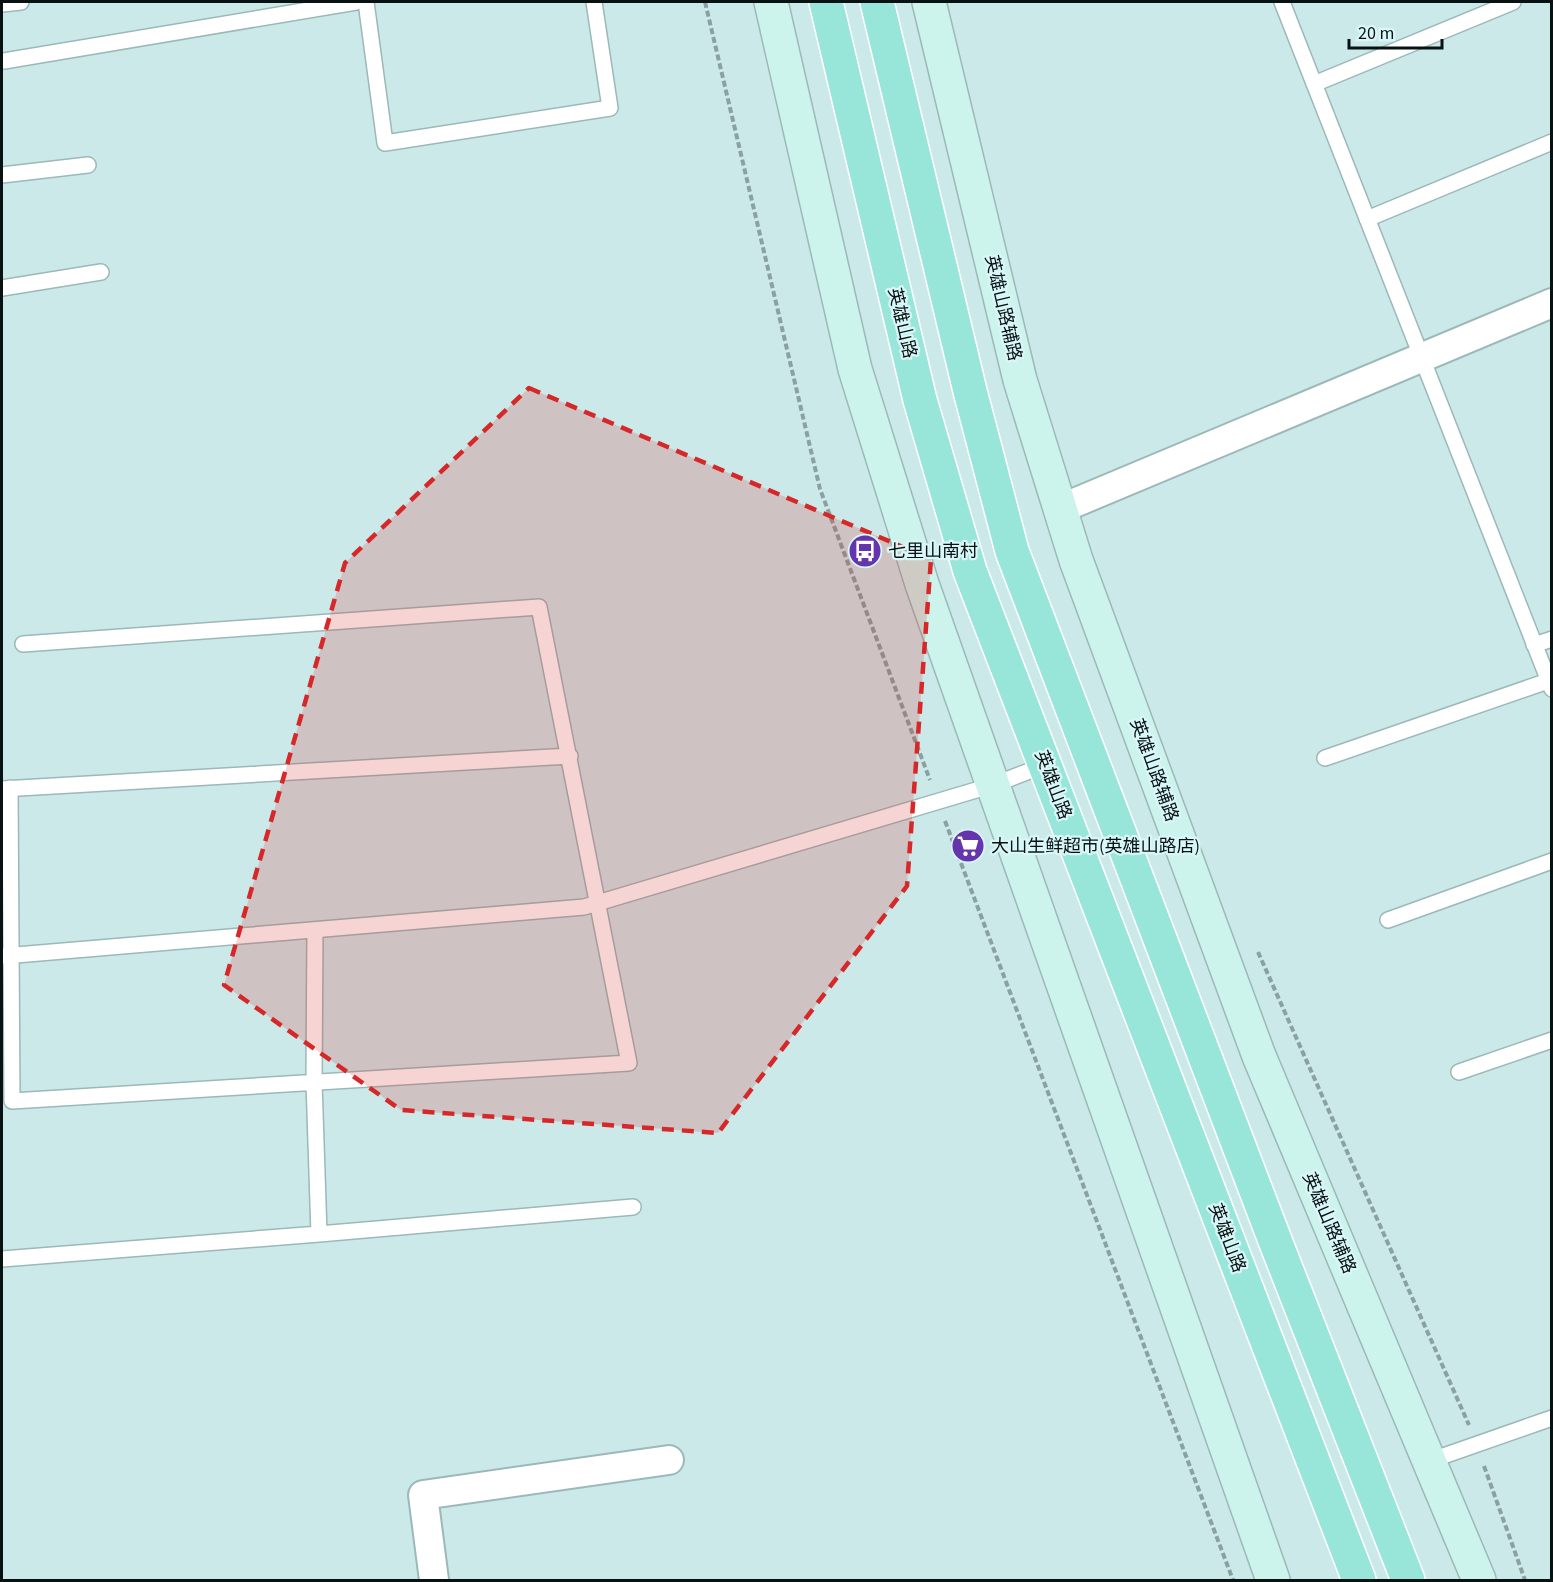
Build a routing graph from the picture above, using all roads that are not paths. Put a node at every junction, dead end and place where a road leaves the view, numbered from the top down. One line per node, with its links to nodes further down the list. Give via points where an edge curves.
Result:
1 (21, 2): 11 (lane)
2 (356, 2): 12 (lane)
3 (366, 2): 4 (lane, via 385,142 610,108)
4 (594, 2)
5 (771, 2): 30 (street, via 855,369 922,584)
6 (826, 2): 29 (main road, 英雄山路, via 920,400 970,571)
7 (877, 2): 49 (main road, via 1012,551)
8 (930, 2): 22 (street, 英雄山路辅路, via 1020,380)
9 (1282, 2): 13 (lane)
10 (1513, 2): 13 (lane)
11 (2, 4)
12 (2, 58)
13 (1314, 84): 17 (lane)
14 (1551, 142): 17 (lane)
15 (88, 165): 16 (lane)
16 (2, 175)
17 (1368, 219): 21 (lane)
18 (101, 272): 19 (lane)
19 (2, 288)
20 (1551, 303): 21 (street)
21 (1421, 356): 22 (street); 25 (lane)
22 (1060, 509): 45 (street, 英雄山路辅路, via 1259,1056)
23 (1551, 639): 25 (lane)
24 (22, 644): 27 (lane, via 539,607)
25 (1534, 645): 26 (lane)
26 (1550, 685): 28 (lane)
27 (570, 756): 31 (lane); 33 (lane)
28 (1324, 758)
29 (1045, 765): 30 (lane); 48 (main road, 英雄山路)
30 (993, 785): 33 (lane); 47 (street)
31 (6, 788): 36 (lane)
32 (1551, 861): 34 (lane)
33 (599, 903): 35 (lane); 39 (lane, via 629,1063)
34 (1388, 920)
35 (315, 930): 36 (lane); 39 (lane)
36 (6, 956): 39 (lane, via 12,1101)
37 (1551, 1040): 38 (lane)
38 (1460, 1072)
39 (314, 1082): 41 (lane)
40 (633, 1207): 41 (lane)
41 (319, 1234): 42 (lane)
42 (2, 1259)
43 (1551, 1418): 45 (lane)
44 (669, 1460): 46 (street, via 423,1495)
45 (1429, 1461): 50 (street, 英雄山路辅路)
46 (434, 1581)
47 (1273, 1581)
48 (1359, 1581)
49 (1408, 1581)
50 (1479, 1581)

